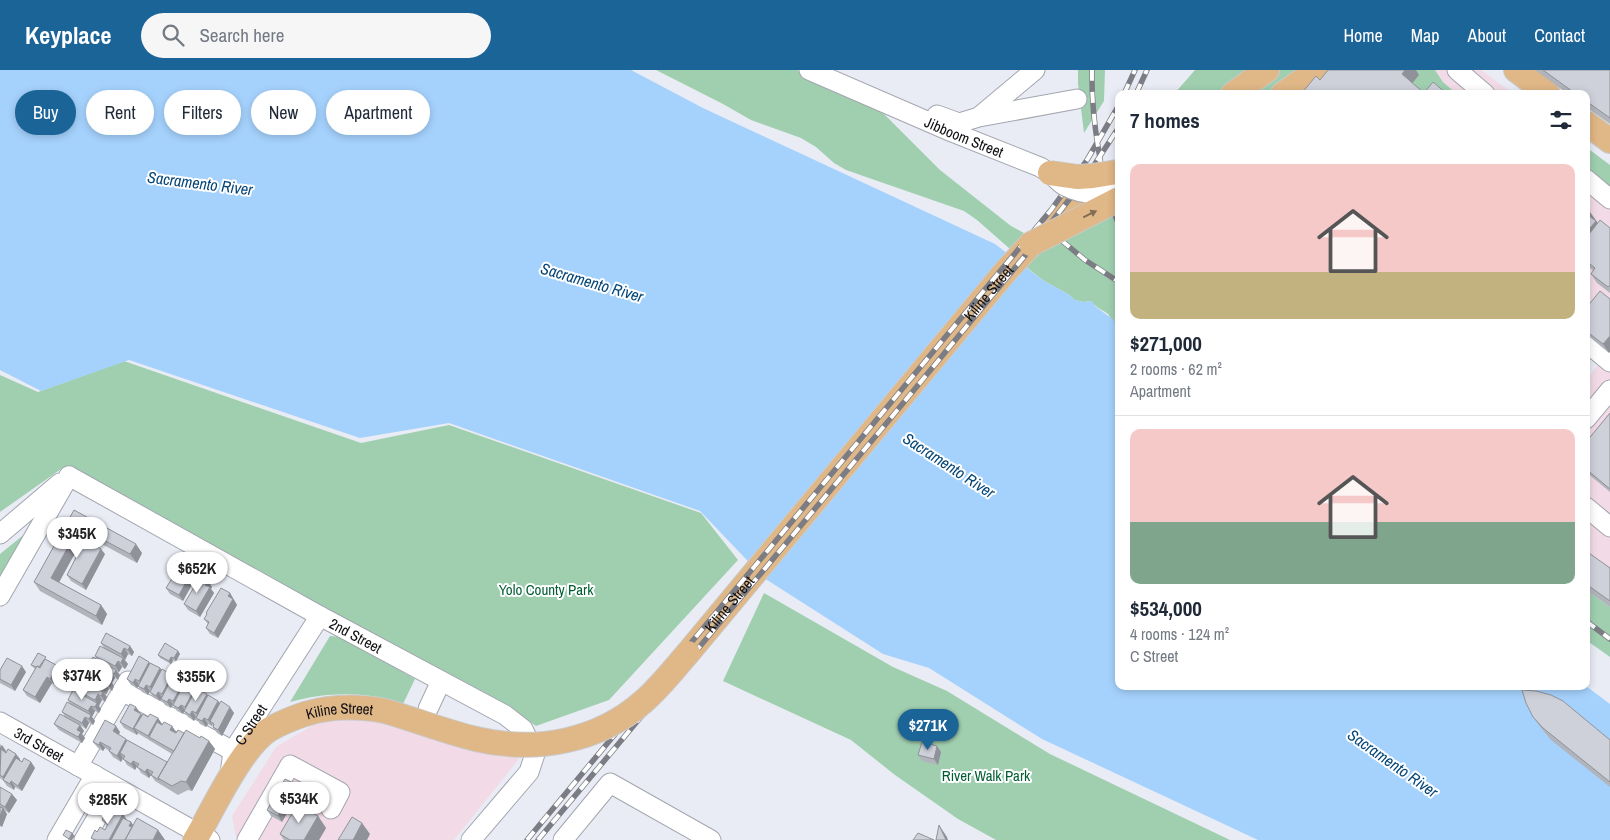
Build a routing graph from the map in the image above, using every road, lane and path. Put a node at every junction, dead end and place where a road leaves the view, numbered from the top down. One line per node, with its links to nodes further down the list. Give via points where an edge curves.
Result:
1 (809, 70): 16 (street, Jibboom Street)
2 (829, 70): 13 (street, via 959,122)
3 (1034, 70): 13 (street)
4 (1267, 70): 8 (main road)
5 (1317, 70): 9 (main road)
6 (1457, 70): 10 (street)
7 (1516, 70): 11 (main road)
8 (1240, 90)
9 (1289, 90)
10 (1480, 90)
11 (1543, 90)
12 (1077, 99): 13 (street)
13 (979, 117)
14 (1590, 125): 15 (main road)
15 (1610, 141)
16 (1050, 172): 17 (main road, bridge); 20 (street, Jibboom Street, bridge, via 1063,185)
17 (1115, 179)
18 (1115, 180): 20 (main road, bridge)
19 (1590, 182): 21 (street)
20 (1077, 192): 23 (main road, Kiline Street, bridge, via 1062,216)
21 (1610, 199)
22 (1115, 201): 23 (main road, one-way to 22, bridge)
23 (1031, 244): 42 (main road, Kiline Street, bridge, via 667,678 630,712 590,734 525,746 476,739 385,712 328,709 289,720 262,735)
24 (1590, 345): 25 (street)
25 (1610, 362)
26 (1610, 390): 27 (street)
27 (1590, 414)
28 (69, 476): 31 (street); 32 (street); 33 (street, 2nd Street)
29 (1590, 510): 30 (street)
30 (1610, 527)
31 (0, 534)
32 (0, 596)
33 (320, 616): 35 (street, 2nd Street); 39 (street, C Street)
34 (135, 668): 36 (street)
35 (441, 681): 37 (street); 49 (street, 2nd Street, via 506,715 523,729 535,754 529,772)
36 (122, 691): 39 (street); 40 (street)
37 (428, 708)
38 (0, 722): 40 (street, 3rd Street)
39 (233, 751): 42 (street, C Street)
40 (78, 766): 41 (street, 3rd Street)
41 (95, 775): 43 (street, 3rd Street); 46 (street)
42 (230, 779): 45 (main road, C Street)
43 (115, 787): 45 (street, 3rd Street); 47 (street)
44 (331, 809): 48 (street, via 340,792 290,765)
45 (201, 838)
46 (57, 840)
47 (84, 840)
48 (247, 840)
49 (471, 840)
50 (563, 840): 51 (street, via 610,783)
51 (711, 840)

